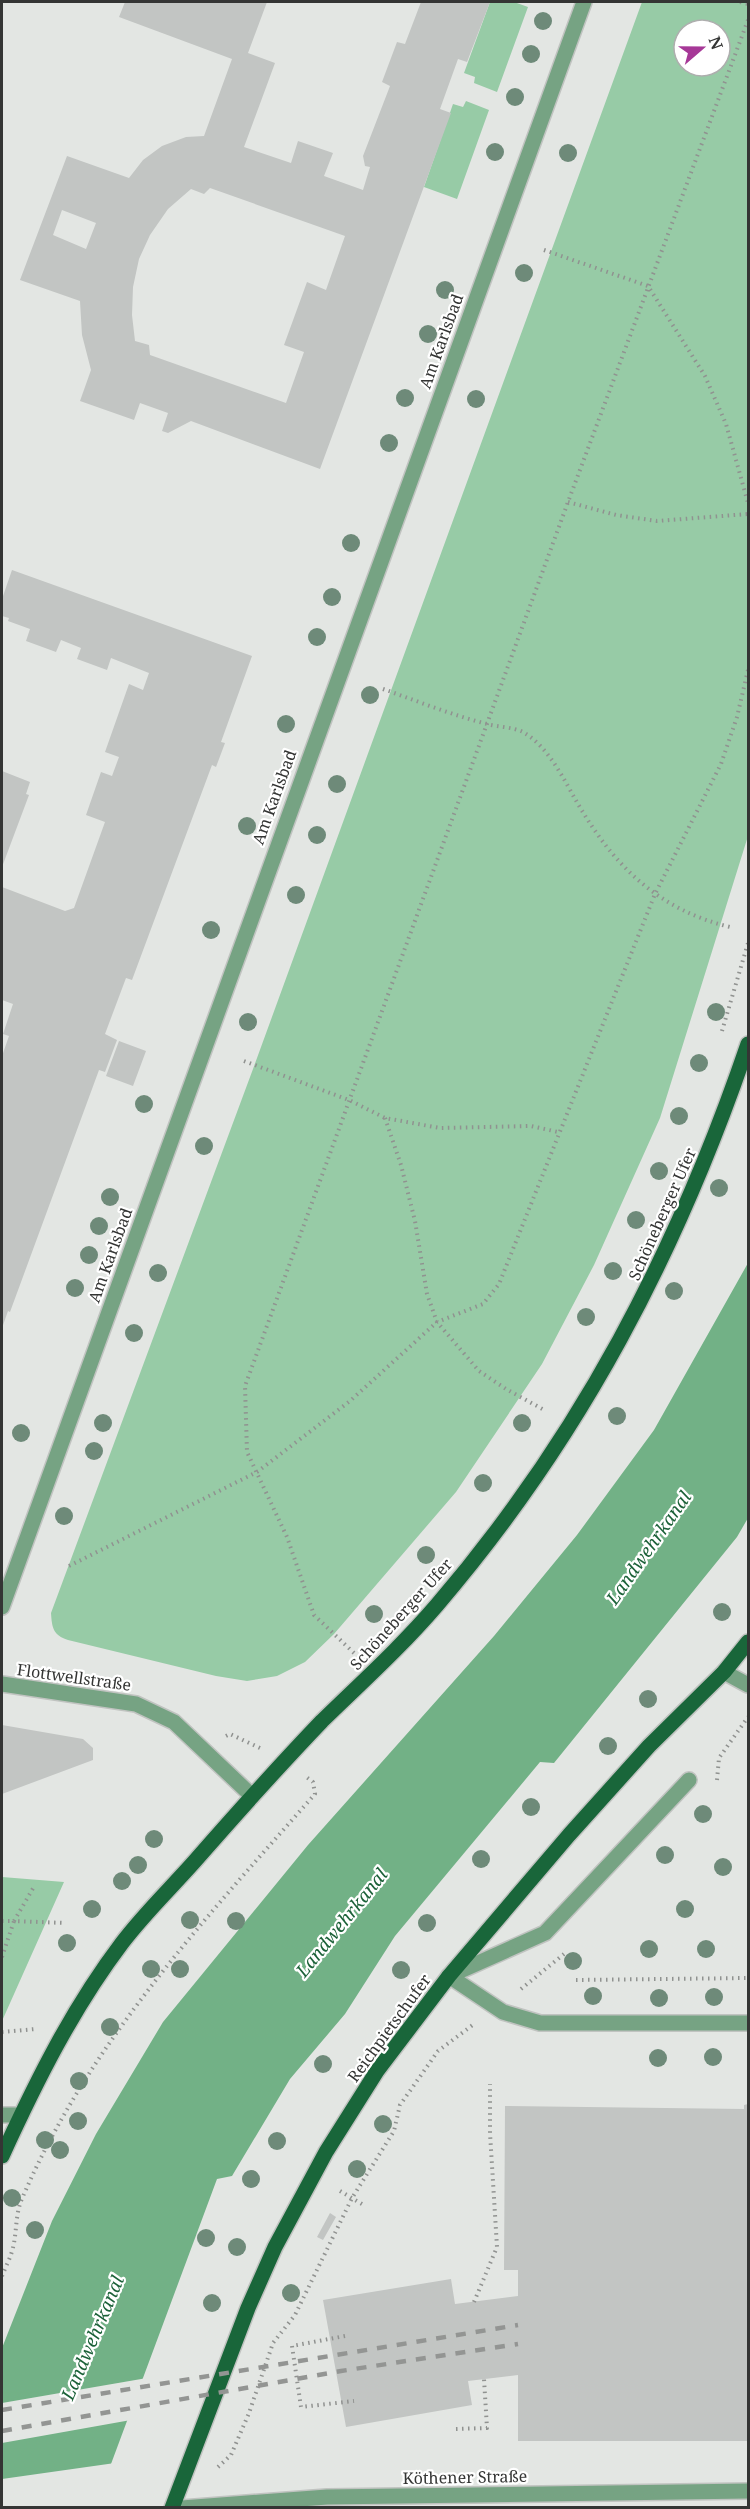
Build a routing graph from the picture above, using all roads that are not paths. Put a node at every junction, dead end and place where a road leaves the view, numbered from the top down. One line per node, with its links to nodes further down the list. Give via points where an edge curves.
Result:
1 (584, 2): 3 (street, Am Karlsbad)
2 (748, 1044): 9 (main road, Schöneberger Ufer, via 683,1216 644,1297 571,1425 521,1499 436,1606)
3 (2, 1607)
4 (748, 1642): 5 (main road, Reichpietschufer)
5 (724, 1672): 7 (street); 10 (main road, Reichpietschufer, via 635,1762)
6 (2, 1684): 9 (street, Flottwellstraße, via 136,1704 174,1722)
7 (748, 1685)
8 (689, 1780): 10 (street, via 545,1933)
9 (252, 1796): 13 (main road, Schöneberger Ufer, via 123,1942 70,2018)
10 (449, 1976): 11 (street, via 503,2012 540,2023); 16 (main road, Reichpietschufer, via 377,2071 294,2211 248,2308)
11 (748, 2023)
12 (2, 2115): 13 (street)
13 (21, 2115): 14 (main road, Schöneberger Ufer)
14 (2, 2156)
15 (748, 2491): 17 (street, Köthener Straße, via 327,2497)
16 (172, 2508)
17 (182, 2508)

